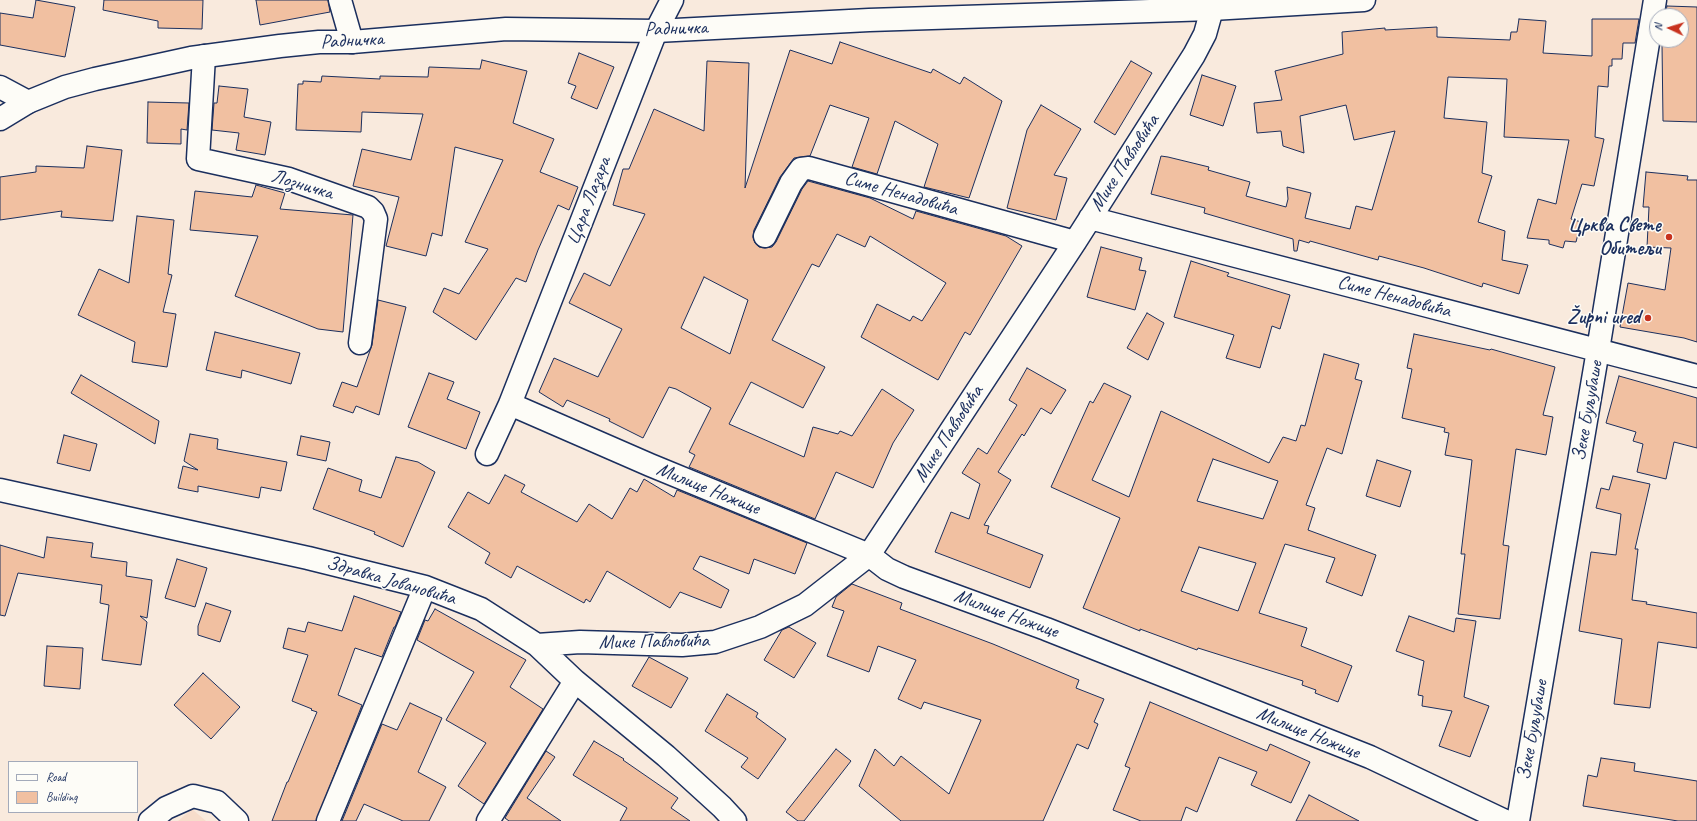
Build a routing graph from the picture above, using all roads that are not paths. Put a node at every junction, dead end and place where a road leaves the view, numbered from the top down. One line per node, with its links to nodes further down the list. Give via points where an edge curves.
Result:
1 (340, 0): 7 (street)
2 (672, 0): 6 (street, Цара Лазара)
3 (1364, 0): 5 (street, Радничка)
4 (1655, 0): 16 (street, Зеке Буљубаше)
5 (1212, 4): 6 (street, Радничка); 12 (street, Мике Павловића, via 1205,34 1194,54)
6 (656, 31): 7 (street, Радничка, via 506,29); 18 (street, Цара Лазара)
7 (352, 42): 8 (street, Радничка, via 280,46)
8 (204, 56): 10 (street, Радничка, via 95,79); 15 (street, Лозничка, via 198,159 289,179 368,207 373,212 376,219)
9 (0, 87): 10 (street)
10 (28, 102): 11 (street, Радничка)
11 (0, 120)
12 (1090, 218): 14 (street, Мике Павловића); 16 (street, Симе Ненадовића)
13 (765, 236): 14 (street, Симе Ненадовића, via 791,182 801,169 809,168)
14 (1075, 242): 21 (street, Мике Павловића)
15 (360, 343)
16 (1598, 350): 17 (street, Симе Ненадовића); 31 (street, Зеке Буљубаше)
17 (1697, 376)
18 (510, 404): 19 (street, Цара Лазара); 21 (street, Милице Ножице)
19 (487, 454)
20 (0, 490): 22 (street, Здравка Јовановића, via 308,558)
21 (869, 555): 23 (street, Мике Павловића, via 805,605 760,627 715,642 682,645 580,642); 30 (street, Милице Ножице, via 887,569 904,577 1052,631 1370,758)
22 (425, 587): 23 (street, Здравка Јовановића, via 481,609); 27 (street)
23 (537, 645): 24 (street, Здравка Јовановића)
24 (575, 681): 28 (street); 29 (street, Здравка Јовановића, via 666,756)
25 (150, 821): 26 (street, via 166,808 193,796 217,802)
26 (237, 821)
27 (328, 821)
28 (488, 821)
29 (735, 821)
30 (1505, 821)
31 (1518, 821)

